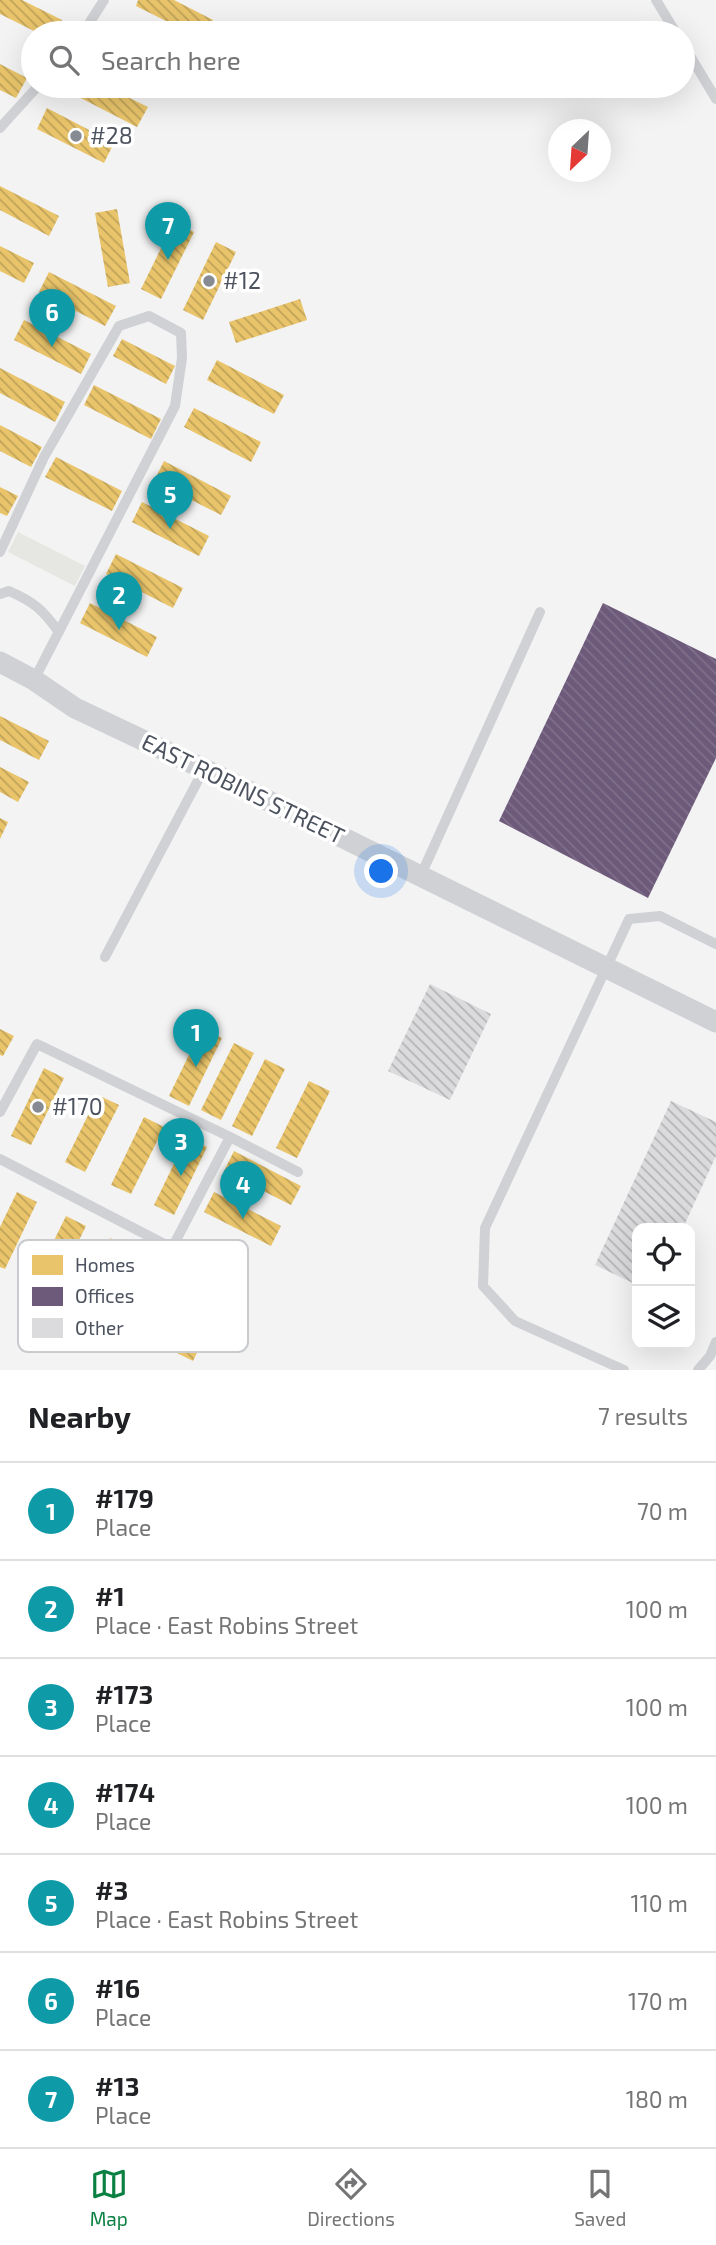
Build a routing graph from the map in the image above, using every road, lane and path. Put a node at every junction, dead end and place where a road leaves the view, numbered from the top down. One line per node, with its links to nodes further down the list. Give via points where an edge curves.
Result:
1 (104, 0): 3 (lane)
2 (656, 0): 4 (lane)
3 (91, 21)
4 (669, 21)
5 (695, 64): 7 (lane)
6 (27, 98): 8 (lane)
7 (716, 99)
8 (0, 128)
9 (0, 552): 12 (lane, via 44,457 119,326 149,316 181,333 175,406)
10 (0, 593): 12 (lane, via 9,591 30,601)
11 (540, 612): 16 (lane)
12 (59, 632): 14 (lane)
13 (0, 662): 14 (street, EAST ROBINS STREET)
14 (34, 680): 15 (street, EAST ROBINS STREET, via 75,708)
15 (204, 769): 16 (street, EAST ROBINS STREET); 18 (lane)
16 (421, 875): 19 (street, EAST ROBINS STREET)
17 (716, 944): 19 (lane, via 660,916 629,919)
18 (104, 957)
19 (605, 967): 20 (street, EAST ROBINS STREET); 28 (lane, via 485,1227 483,1286 515,1321)
20 (716, 1022)
21 (0, 1112): 22 (lane, via 37,1044)
22 (230, 1137): 24 (lane); 26 (lane)
23 (0, 1159): 25 (lane)
24 (298, 1172)
25 (157, 1240)
26 (176, 1240)
27 (716, 1342): 29 (lane)
28 (624, 1370)
29 (698, 1370)

